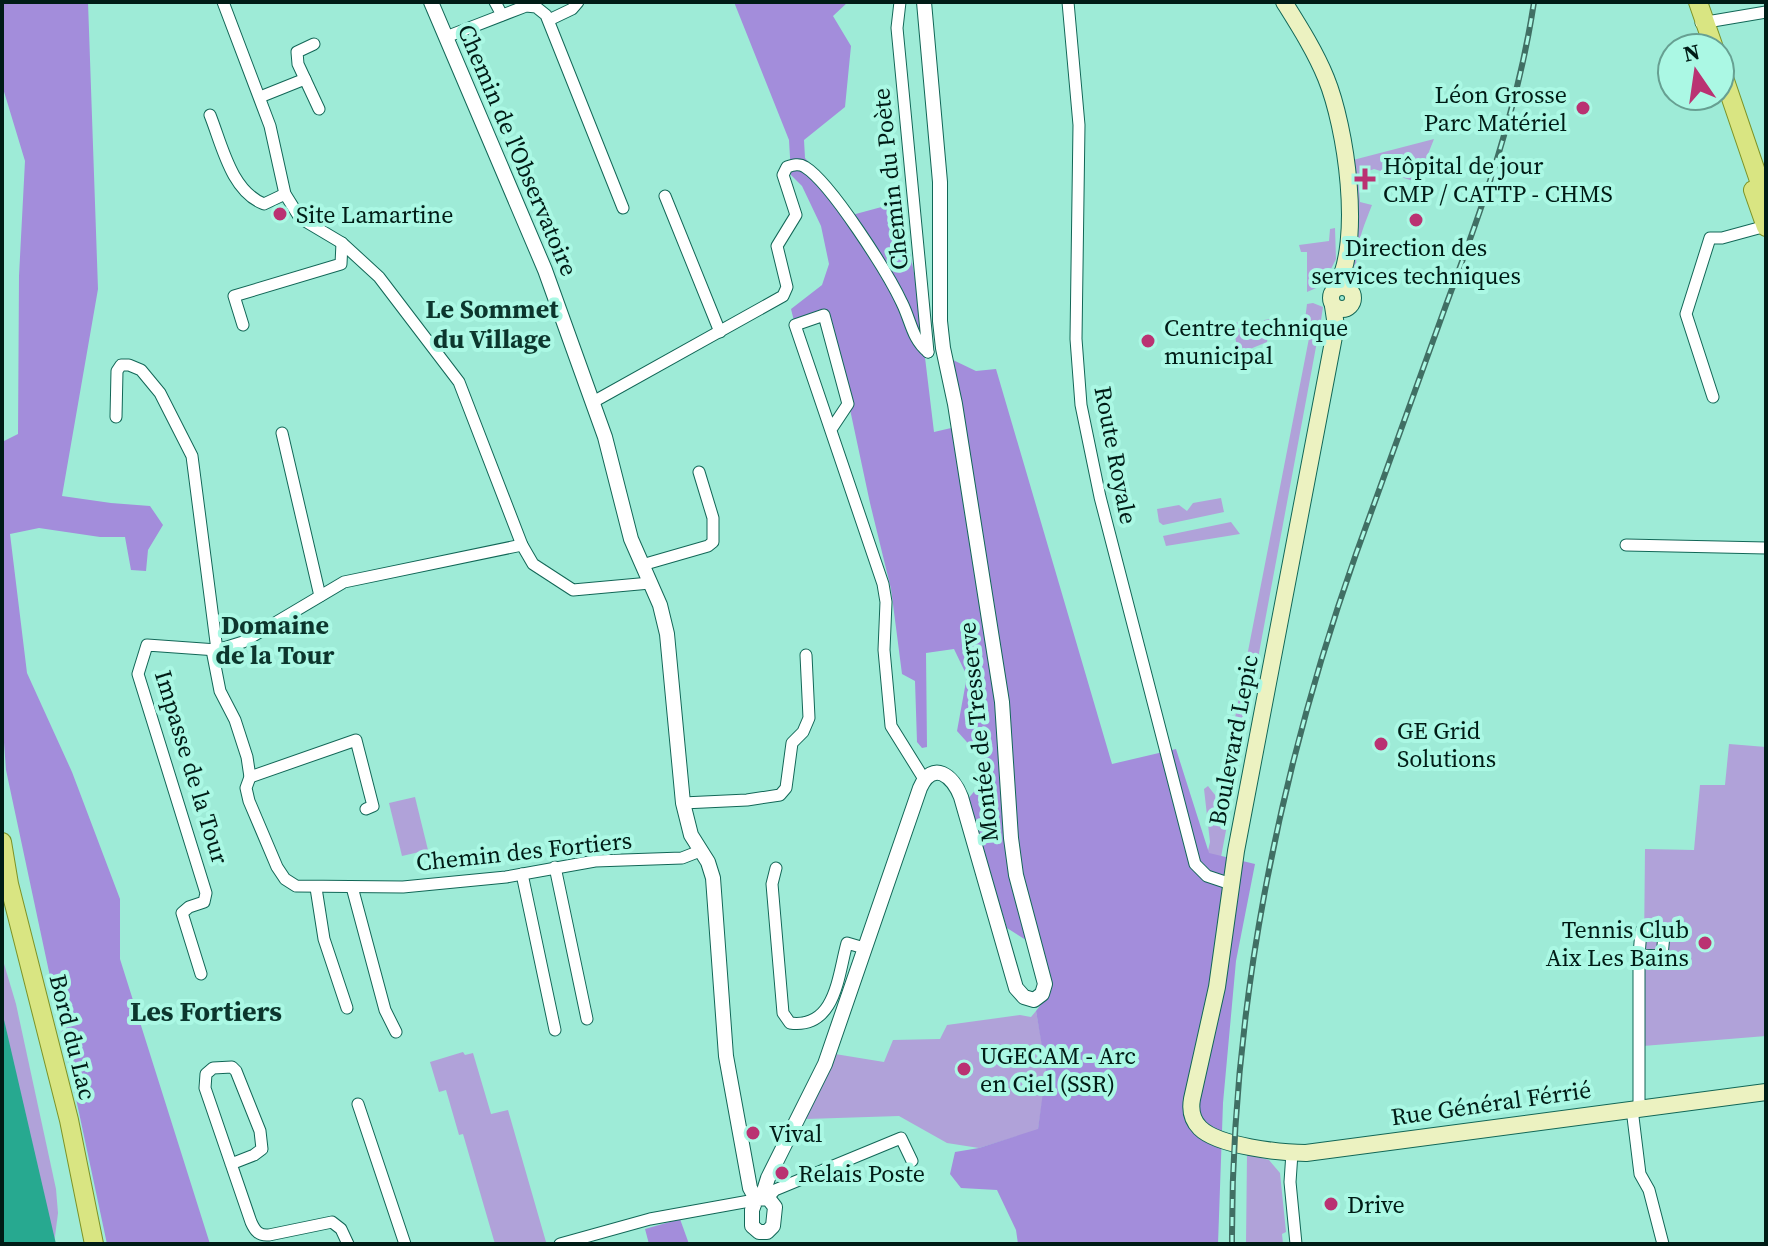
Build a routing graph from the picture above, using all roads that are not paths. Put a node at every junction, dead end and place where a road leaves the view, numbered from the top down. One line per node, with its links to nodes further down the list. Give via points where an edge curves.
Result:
1 (223, 2): 20 (street)
2 (431, 2): 17 (street, Chemin de l'Observatoire)
3 (495, 2): 12 (street)
4 (578, 2): 13 (street)
5 (900, 2): 34 (street, Chemin du Poète, via 897,28)
6 (924, 2): 31 (street, Montée de Tresserve, via 940,182)
7 (1068, 2): 58 (street, Route Royale, via 1079,125 1076,339 1086,433 1195,864 1207,876)
8 (1284, 2): 58 (main road, Boulevard Lepic, via 1324,73 1340,127 1349,203 1346,266 1343,290 1331,297 1340,307)
9 (1689, 2): 14 (main road)
10 (1698, 2): 14 (main road)
11 (1766, 12): 14 (street)
12 (502, 15): 13 (street, via 533,6); 17 (street)
13 (549, 20): 28 (street)
14 (1701, 23): 15 (main road); 16 (main road)
15 (1702, 32)
16 (1706, 32)
17 (446, 37): 36 (street, Chemin de l'Observatoire, via 545,270)
18 (314, 44): 19 (street, via 297,52)
19 (305, 79): 20 (street); 21 (street)
20 (260, 97): 25 (street)
21 (319, 109)
22 (1727, 112): 29 (main road)
23 (1736, 112): 27 (main road)
24 (210, 115): 25 (street, via 250,198 264,204)
25 (285, 194): 30 (street, via 300,218)
26 (665, 196): 33 (street)
27 (1766, 201)
28 (623, 208)
29 (1766, 226): 35 (street, via 1710,238 1686,314)
30 (342, 243): 32 (street, via 341,264 234,296); 41 (street, via 379,277 459,382)
31 (940, 271): 34 (street, via 934,271 935,345); 50 (street, Montée de Tresserve, via 943,348 1002,702 1016,875 1045,977 1039,998 1029,1000 1016,988 955,783 942,773)
32 (243, 325)
33 (720, 332): 34 (street, via 783,296 787,287 777,246 796,215 783,175 787,167 801,165 845,211 902,303 917,343); 36 (street)
34 (928, 352)
35 (1713, 397)
36 (593, 402): 44 (street, Chemin de l'Observatoire)
37 (116, 417): 47 (street, Chemin des Fortiers, via 117,371 129,365 141,370 160,393 192,456)
38 (832, 428): 38 (street, via 795,325 824,315 848,404); 50 (street, via 883,584 891,726)
39 (282, 433): 46 (street)
40 (699, 472): 44 (street, via 713,518 713,542)
41 (522, 545): 45 (street, via 533,564 573,590); 46 (street, via 344,582)
42 (1626, 545): 43 (street)
43 (1766, 548)
44 (642, 565): 45 (street, Chemin de l'Observatoire)
45 (650, 583): 51 (street, Chemin de l'Observatoire, via 665,618)
46 (320, 596): 47 (street, via 243,642)
47 (214, 650): 49 (street, Chemin des Fortiers, via 220,691 235,720); 64 (street, Impasse de la Tour, via 147,645 138,674 206,893 204,902 182,913)
48 (806, 655): 51 (street, via 809,718 792,743 786,788 780,795 747,800)
49 (250, 777): 52 (street, via 356,740 373,806); 60 (street, Chemin des Fortiers, via 249,801 277,867 296,886)
50 (924, 779): 62 (street)
51 (683, 803): 54 (street, Chemin de l'Observatoire)
52 (366, 809)
53 (2, 842): 79 (main road, Bord du Lac)
54 (700, 851): 55 (street, Chemin des Fortiers, via 682,858); 76 (street, Chemin de l'Observatoire, via 713,878 727,1064)
55 (555, 867): 57 (street, Chemin des Fortiers); 66 (street)
56 (776, 868): 62 (street, via 772,884 783,1013 790,1023 813,1021 823,1014 847,943)
57 (522, 874): 59 (street, Chemin des Fortiers); 67 (street)
58 (1231, 884): 72 (main road, Boulevard Lepic, via 1217,987 1191,1109 1203,1131)
59 (352, 887): 60 (street, Chemin des Fortiers); 68 (street, via 385,1010)
60 (316, 888): 65 (street, via 324,939)
61 (2, 900): 78 (main road, Bord du Lac, via 42,1052)
62 (864, 948): 76 (street, via 825,1064)
63 (1639, 955): 71 (street)
64 (201, 974)
65 (347, 1008)
66 (587, 1019)
67 (555, 1030)
68 (396, 1032)
69 (1764, 1093): 71 (main road, Rue Général Férrié)
70 (358, 1104): 81 (street)
71 (1636, 1109): 73 (main road, Rue Général Férrié); 84 (street, via 1640,1174)
72 (1230, 1141): 73 (main road, Rue Général Férrié)
73 (1292, 1153): 83 (street)
74 (912, 1161): 76 (street, via 901,1138)
75 (231, 1164): 75 (street, via 204,1082 218,1067 236,1071 262,1142 254,1155); 80 (street, via 260,1234 332,1222)
76 (755, 1201): 77 (street, via 752,1226); 77 (street, via 774,1203 771,1229); 82 (street, via 650,1219)
77 (763, 1238)
78 (83, 1244)
79 (94, 1244)
80 (348, 1244)
81 (405, 1244)
82 (560, 1244)
83 (1296, 1244)
84 (1663, 1244)

